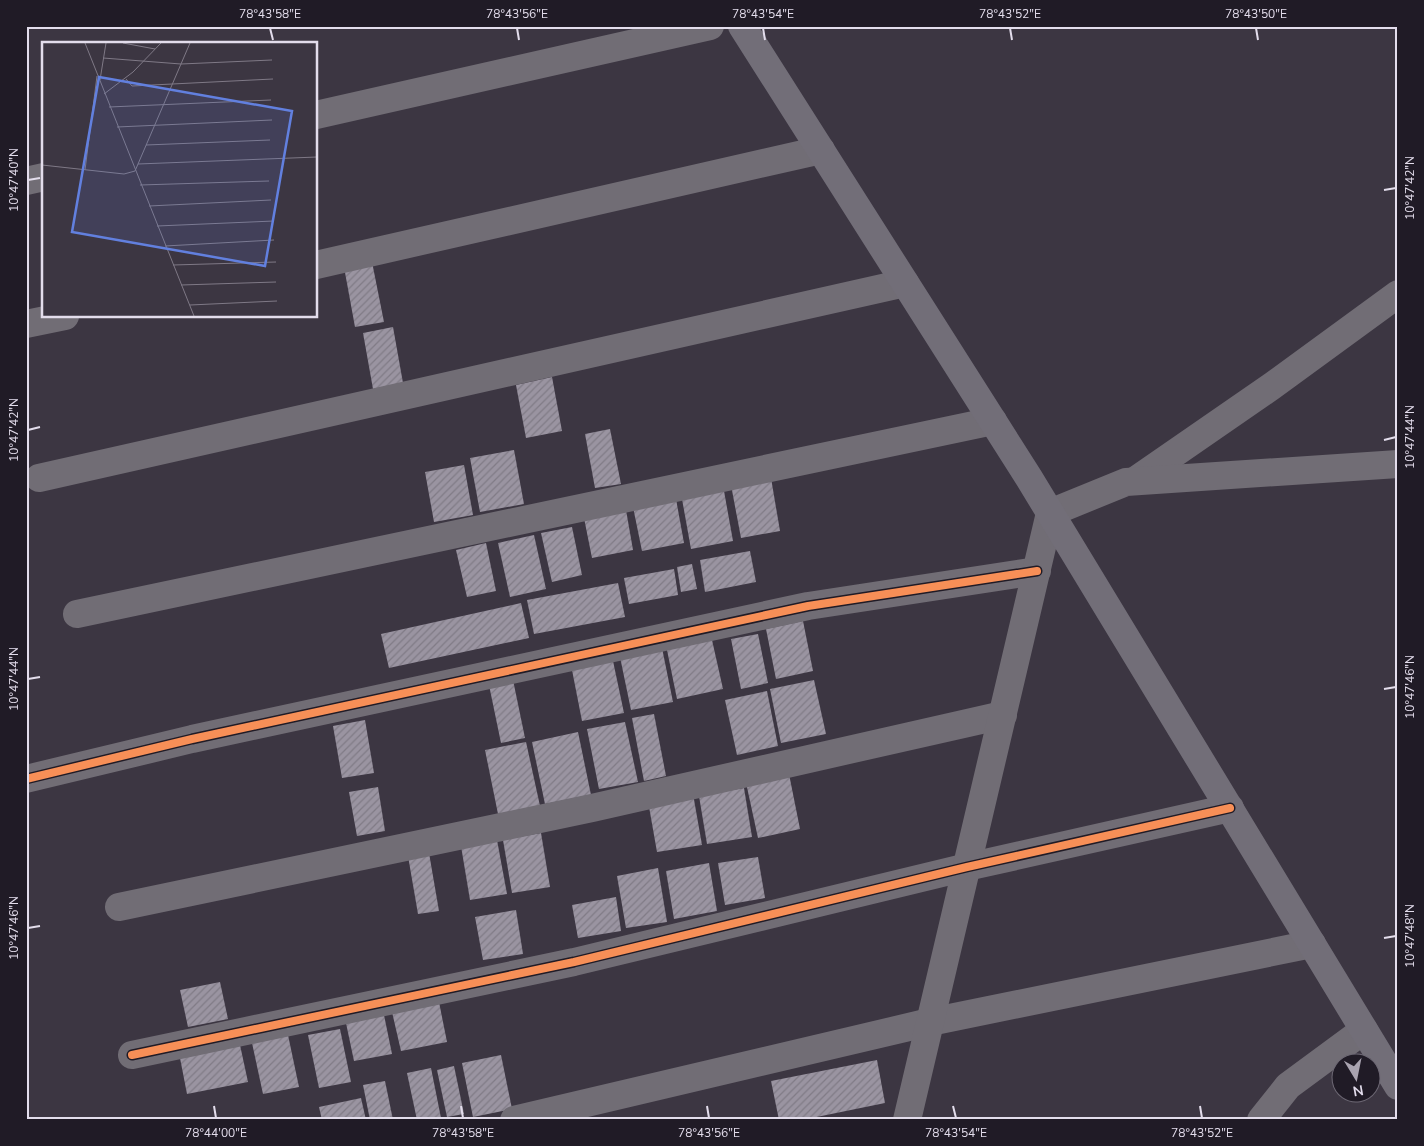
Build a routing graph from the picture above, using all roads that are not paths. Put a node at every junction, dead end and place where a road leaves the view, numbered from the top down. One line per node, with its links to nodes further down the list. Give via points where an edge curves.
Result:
1 (710, 26): 3 (street)
2 (742, 26): 4 (main road)
3 (318, 115)
4 (821, 150): 7 (street); 8 (main road)
5 (42, 177): 6 (street)
6 (26, 181)
7 (318, 264)
8 (905, 283): 12 (main road); 14 (street)
9 (1398, 294): 15 (street)
10 (55, 318): 11 (street)
11 (26, 324)
12 (993, 421): 16 (main road); 18 (street)
13 (1398, 464): 15 (street)
14 (39, 478)
15 (1135, 481): 16 (street)
16 (1050, 513): 17 (street); 21 (main road)
17 (1037, 571): 19 (street); 20 (street, via 808,606 192,739)
18 (78, 614)
19 (1003, 715): 22 (street); 23 (street, via 592,808)
20 (26, 779)
21 (1230, 808): 22 (street); 24 (main road)
22 (967, 867): 25 (street); 27 (street, via 574,962)
23 (119, 907)
24 (1312, 944): 25 (street); 26 (main road)
25 (930, 1022): 29 (street); 30 (street)
26 (1364, 1030): 28 (main road); 31 (street, via 1288,1086)
27 (132, 1055)
28 (1398, 1086)
29 (514, 1120)
30 (907, 1120)
31 (1261, 1120)

